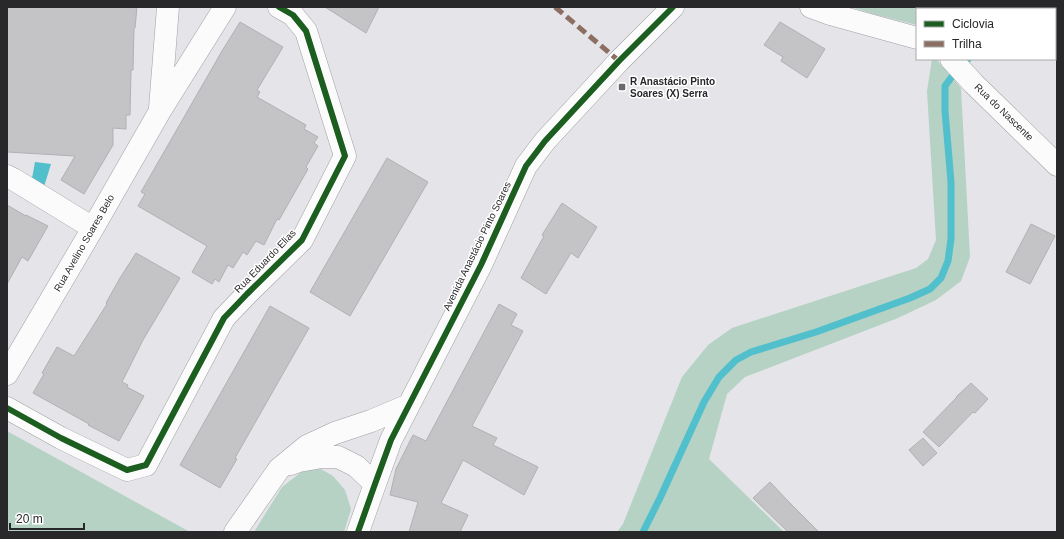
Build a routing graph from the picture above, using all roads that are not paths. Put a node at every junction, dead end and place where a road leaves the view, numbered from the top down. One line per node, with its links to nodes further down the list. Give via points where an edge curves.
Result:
1 (168, 7): 8 (street, Rua Avelino Soares Belo)
2 (225, 7): 8 (street, Rua Avelino Soares Belo)
3 (279, 7): 14 (street, Rua Eduardo Elias, via 293,15 306,31 345,156 302,240 224,318 146,465 127,470)
4 (674, 7): 13 (street, Avenida Anastácio Pinto Soares, via 545,140 526,166 481,265)
5 (811, 7): 6 (street)
6 (916, 38)
7 (952, 60): 9 (street, Rua do Nascente)
8 (160, 111): 11 (street, Rua Avelino Soares Belo)
9 (1057, 165)
10 (7, 176): 11 (street)
11 (93, 228): 12 (street, Rua Avelino Soares Belo)
12 (7, 374)
13 (408, 405): 15 (street); 16 (street, Avenida Anastácio Pinto Soares)
14 (7, 408)
15 (344, 430): 16 (street, via 367,433); 18 (street, via 307,446)
16 (388, 449): 17 (street, via 377,459); 19 (street, Avenida Anastácio Pinto Soares)
17 (356, 466): 18 (street, via 338,458 322,457 299,461); 19 (street)
18 (279, 469): 20 (street)
19 (374, 484): 21 (street, Avenida Anastácio Pinto Soares)
20 (235, 532)
21 (358, 532)

